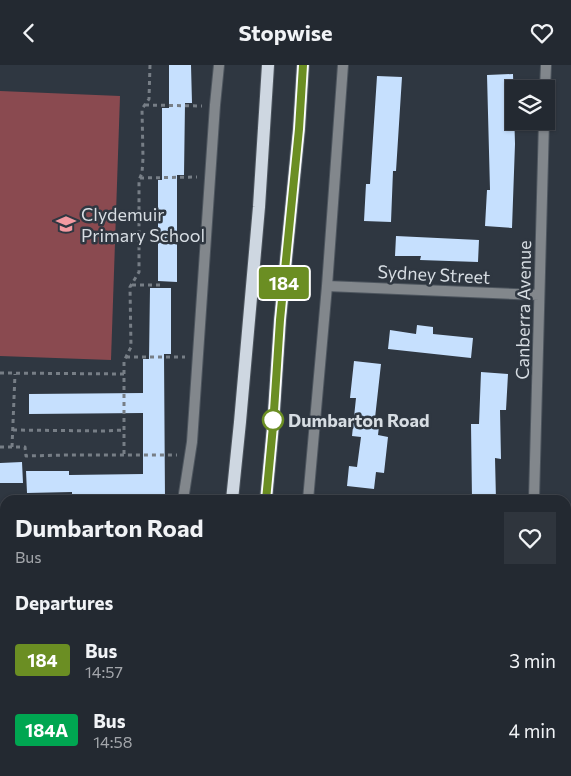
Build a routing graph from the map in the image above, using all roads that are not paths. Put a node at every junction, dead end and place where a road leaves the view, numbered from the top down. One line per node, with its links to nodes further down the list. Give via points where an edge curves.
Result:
1 (219, 65): 10 (street, via 192,442)
2 (268, 65): 11 (main road, via 259,207)
3 (303, 65): 12 (main road)
4 (343, 65): 8 (street)
5 (546, 65): 6 (street)
6 (545, 80)
7 (544, 130): 9 (street, Canberra Avenue)
8 (327, 286): 9 (street, Sydney Street); 13 (street)
9 (539, 295): 14 (street, Canberra Avenue)
10 (184, 495)
11 (233, 495)
12 (266, 495)
13 (308, 495)
14 (534, 495)

